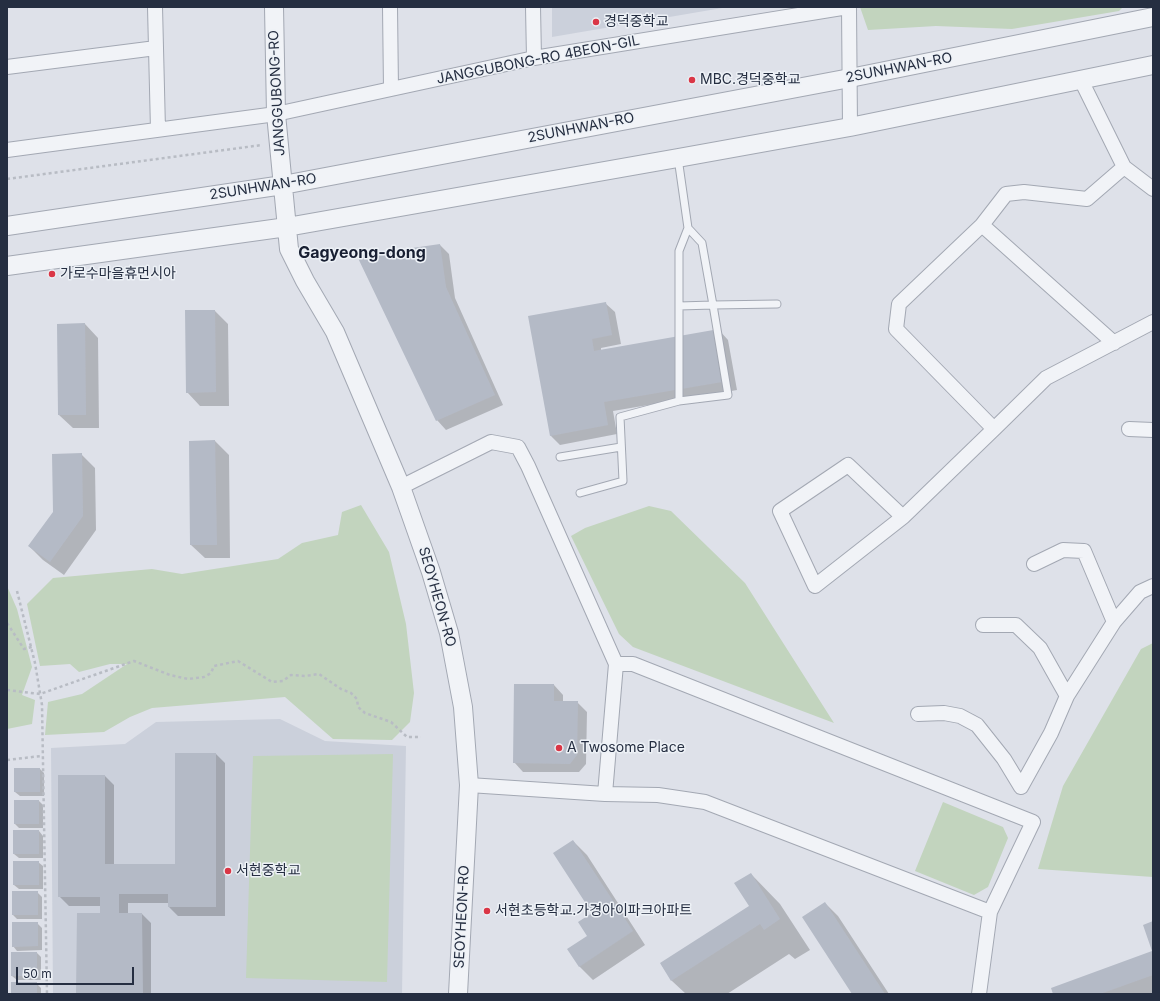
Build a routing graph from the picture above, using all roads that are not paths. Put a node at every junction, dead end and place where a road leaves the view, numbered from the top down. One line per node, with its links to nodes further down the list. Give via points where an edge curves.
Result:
1 (155, 7): 7 (street)
2 (274, 7): 14 (street, JANGGUBONG-RO)
3 (534, 7): 8 (street)
4 (848, 7): 8 (street, JANGGUBONG-RO 4BEON-GIL); 11 (street)
5 (393, 8): 13 (street)
6 (1153, 17): 11 (street, 2SUNHWAN-RO)
7 (156, 48): 10 (street); 16 (street)
8 (534, 58): 13 (street, JANGGUBONG-RO 4BEON-GIL)
9 (1153, 65): 12 (street)
10 (7, 67)
11 (850, 78): 15 (street); 20 (street, 2SUNHWAN-RO)
12 (1081, 80): 15 (street); 19 (street)
13 (391, 89): 14 (street, JANGGUBONG-RO 4BEON-GIL)
14 (276, 114): 16 (street, JANGGUBONG-RO 4BEON-GIL); 20 (street, JANGGUBONG-RO)
15 (850, 128): 18 (street)
16 (158, 130): 17 (street, JANGGUBONG-RO 4BEON-GIL)
17 (7, 150)
18 (678, 158): 24 (street); 25 (lane)
19 (1124, 167): 21 (street); 22 (street, via 1087,199 1024,192 1006,194)
20 (283, 185): 23 (street, 2SUNHWAN-RO); 24 (street, JANGGUBONG-RO)
21 (1153, 189)
22 (982, 225): 31 (street); 33 (street, via 899,304 896,329)
23 (7, 226)
24 (287, 227): 26 (street); 38 (street, SEOYHEON-RO, via 290,249 305,281 335,332)
25 (688, 228): 28 (lane, via 702,243); 29 (lane, via 679,251)
26 (7, 266)
27 (777, 304): 28 (lane)
28 (713, 305): 29 (lane); 32 (lane, via 728,396)
29 (679, 306): 32 (lane)
30 (1153, 322): 31 (street)
31 (1114, 343): 33 (street, via 1046,378)
32 (679, 401): 36 (lane, via 620,418)
33 (994, 429): 40 (street)
34 (1130, 429): 35 (street)
35 (1153, 430)
36 (621, 447): 37 (lane); 39 (lane, via 623,480)
37 (560, 457)
38 (401, 487): 45 (street, via 491,442 518,447); 48 (street, SEOYHEON-RO, via 449,633 463,707)
39 (580, 493)
40 (903, 517): 40 (street, via 815,586 780,511 848,465)
41 (1034, 564): 43 (street, via 1063,550 1084,552)
42 (1153, 586): 43 (street, via 1140,592)
43 (1114, 622): 46 (street)
44 (984, 625): 46 (street, via 1016,625 1040,648)
45 (616, 664): 49 (street); 50 (street, via 633,664 1033,822)
46 (1067, 696): 47 (street, via 1051,733 1021,787 1004,758 977,725 960,716 944,712)
47 (918, 714)
48 (469, 785): 49 (street); 51 (street, SEOYHEON-RO)
49 (605, 794): 50 (street, via 658,795 705,802)
50 (990, 912): 52 (street)
51 (458, 994)
52 (979, 994)

